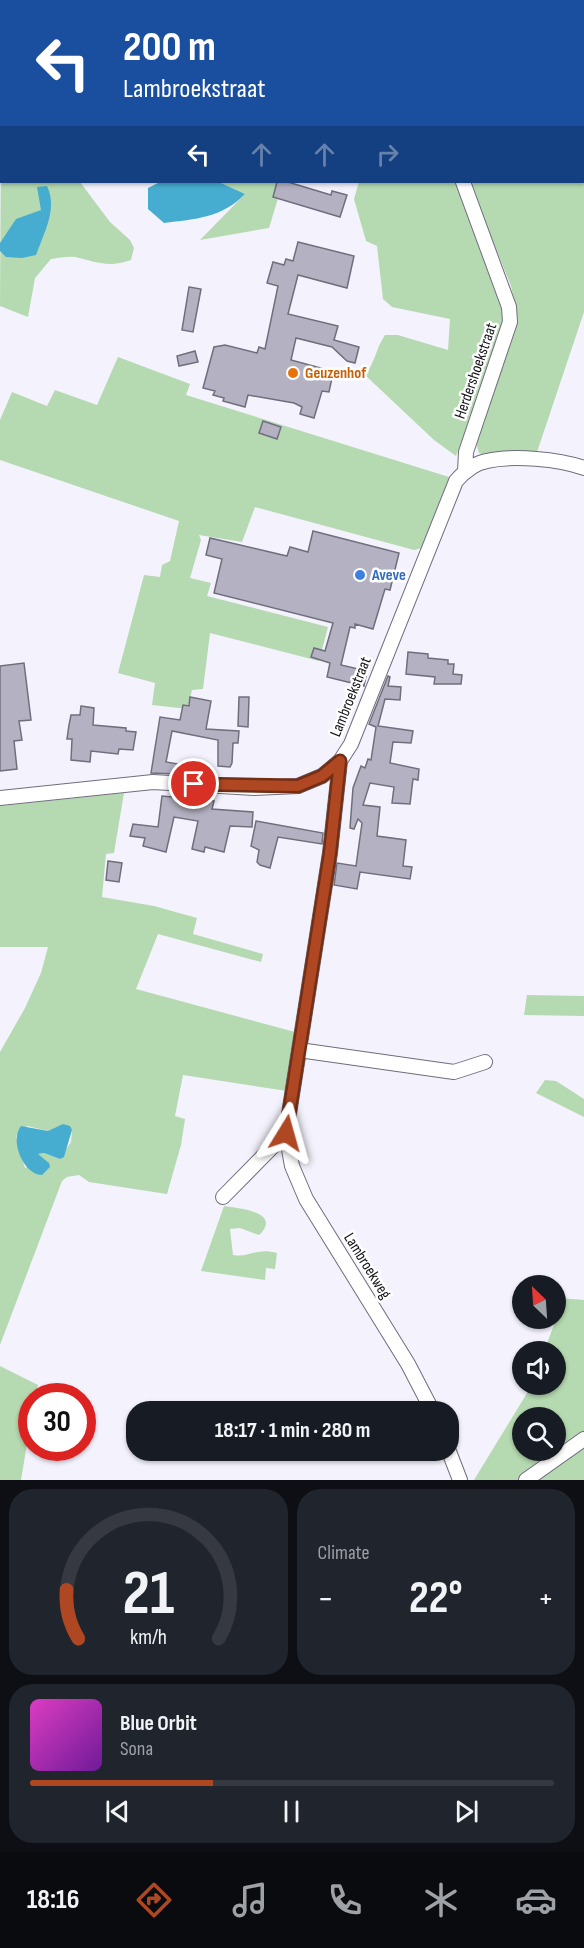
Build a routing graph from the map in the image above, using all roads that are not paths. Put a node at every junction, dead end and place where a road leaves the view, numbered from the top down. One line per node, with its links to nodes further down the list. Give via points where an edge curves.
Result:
1 (463, 183): 3 (street, Herdershoekstraat, via 509,307 510,322 466,452)
2 (584, 468): 3 (street, via 532,459 486,461)
3 (465, 471): 4 (street, Lambroekstraat, via 456,481 351,744)
4 (340, 761): 5 (street, Lambroekstraat, via 322,776 298,786 254,788 153,782); 6 (street, Lambroekweg, via 330,853)
5 (0, 798)
6 (299, 1050): 7 (street, via 445,1071 465,1070); 8 (street, Lambroekweg)
7 (485, 1062)
8 (286, 1133): 9 (street); 10 (street, Lambroekweg, via 292,1166 306,1199)
9 (223, 1197)
10 (427, 1401)
11 (584, 1439): 14 (street)
12 (453, 1461): 13 (street)
13 (460, 1480)
14 (526, 1480)

